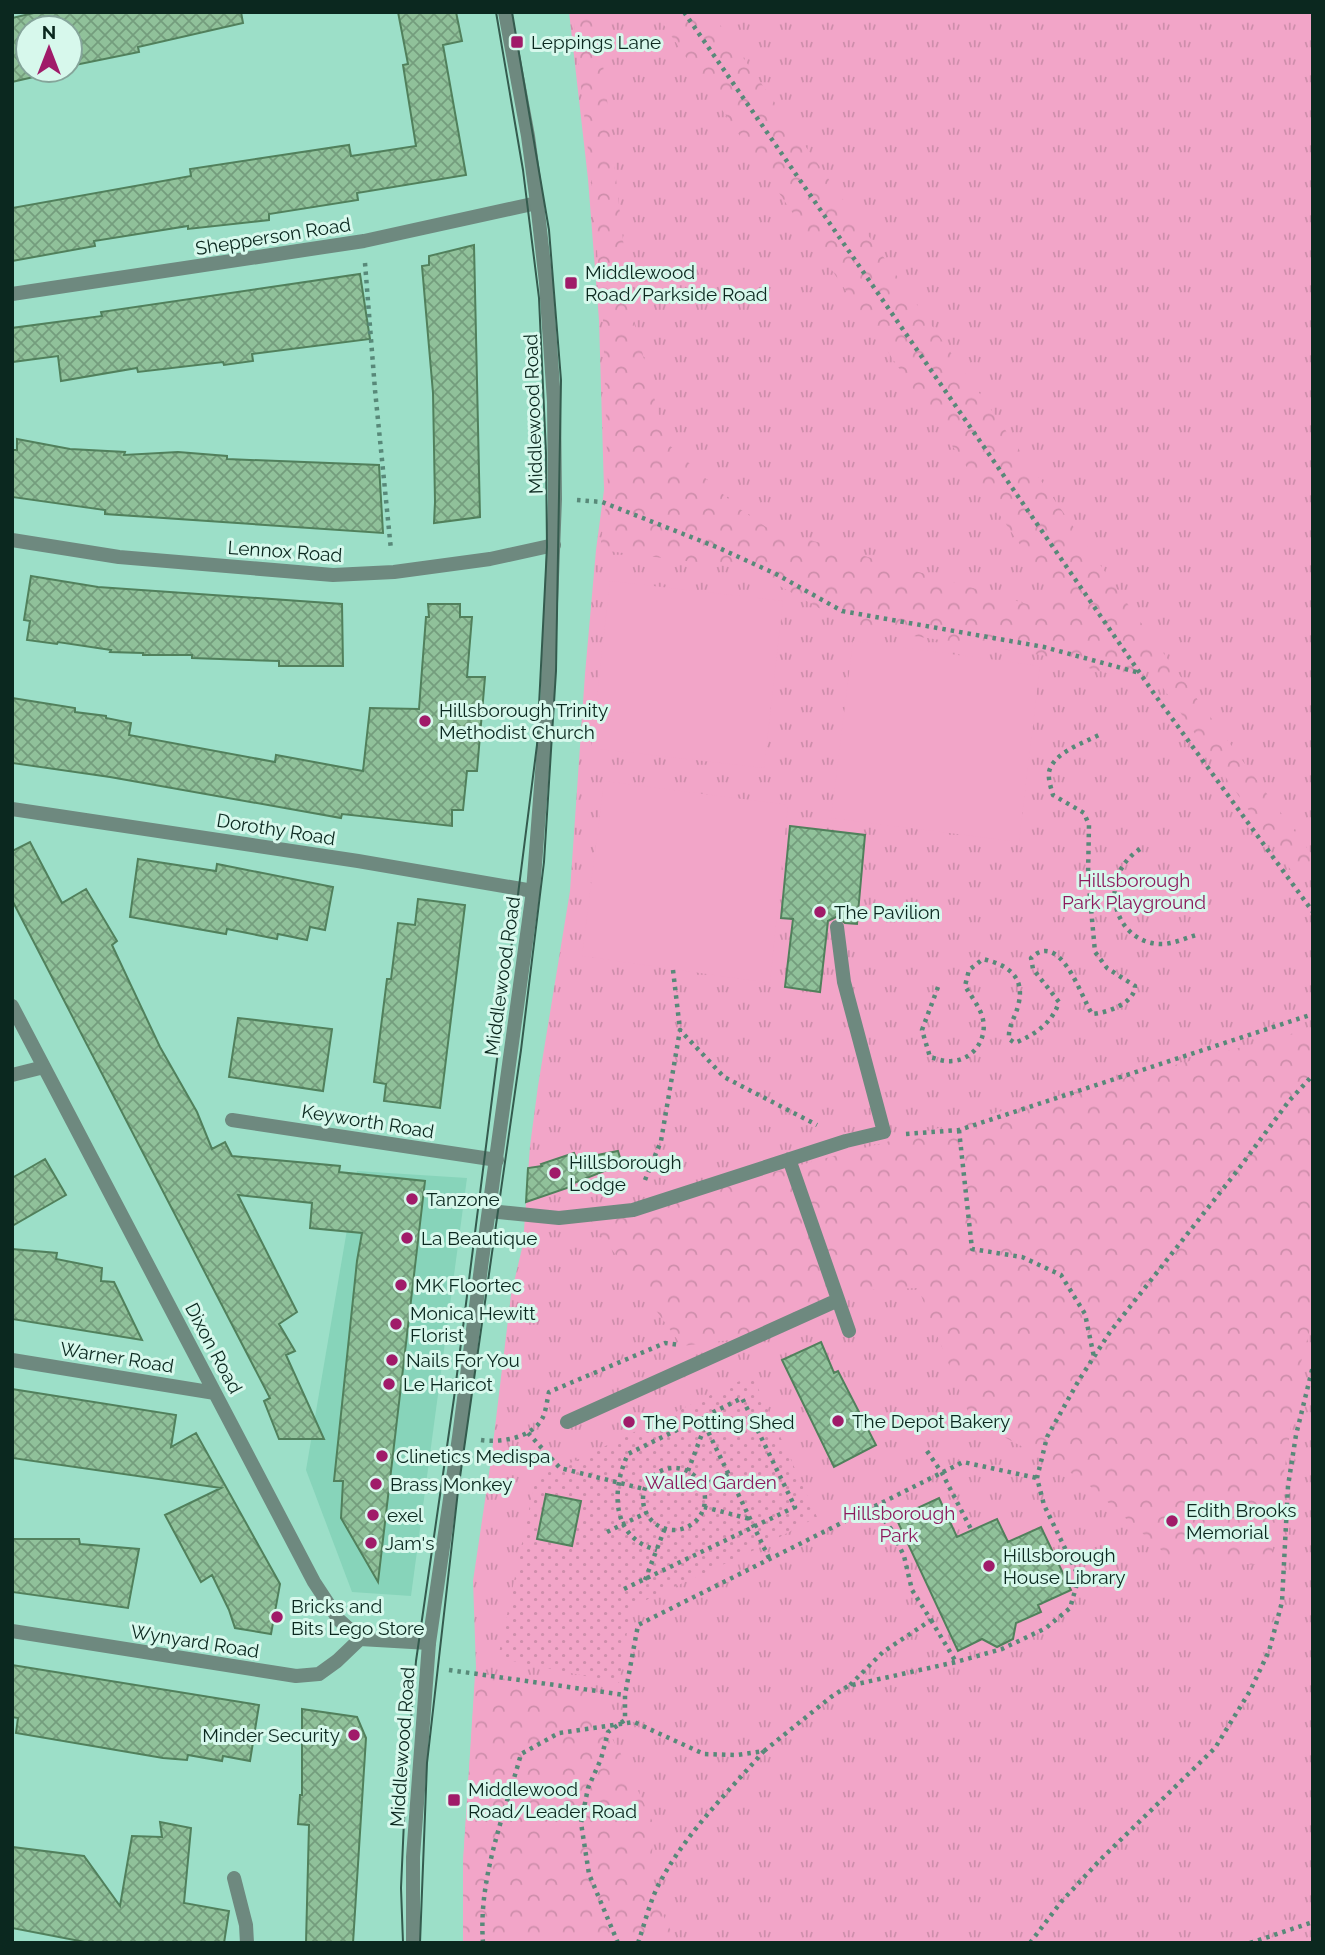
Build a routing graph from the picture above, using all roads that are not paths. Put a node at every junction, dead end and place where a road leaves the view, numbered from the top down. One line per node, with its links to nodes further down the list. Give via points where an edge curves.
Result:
1 (505, 12): 2 (street, Middlewood Road)
2 (537, 203): 3 (street, Shepperson Road, via 364,242); 5 (street, Middlewood Road, via 554,402)
3 (12, 294)
4 (12, 540): 5 (street, Lennox Road, via 118,557 333,575 490,559)
5 (554, 545): 7 (street, Middlewood Road)
6 (12, 809): 7 (street, Dorothy Road)
7 (533, 891): 14 (street, Middlewood Road)
8 (837, 926): 13 (street, via 844,982 884,1132)
9 (12, 1006): 10 (street, Dixon Road)
10 (44, 1067): 11 (street); 19 (street, Dixon Road)
11 (12, 1074)
12 (232, 1120): 14 (street, Keyworth Road)
13 (789, 1159): 15 (street, via 633,1210 559,1218); 16 (street)
14 (497, 1160): 15 (street, Middlewood Road)
15 (489, 1211): 23 (street, Middlewood Road)
16 (838, 1300): 17 (street); 20 (street)
17 (849, 1331)
18 (12, 1360): 19 (street, Warner Road)
19 (215, 1392): 22 (street, Dixon Road, via 314,1582 339,1620)
20 (567, 1422)
21 (12, 1631): 22 (street, Wynyard Road, via 296,1676 319,1674)
22 (360, 1639): 23 (street)
23 (429, 1643): 26 (street, Middlewood Road, via 413,1857)
24 (234, 1878): 25 (street)
25 (247, 1943)
26 (413, 1943)

